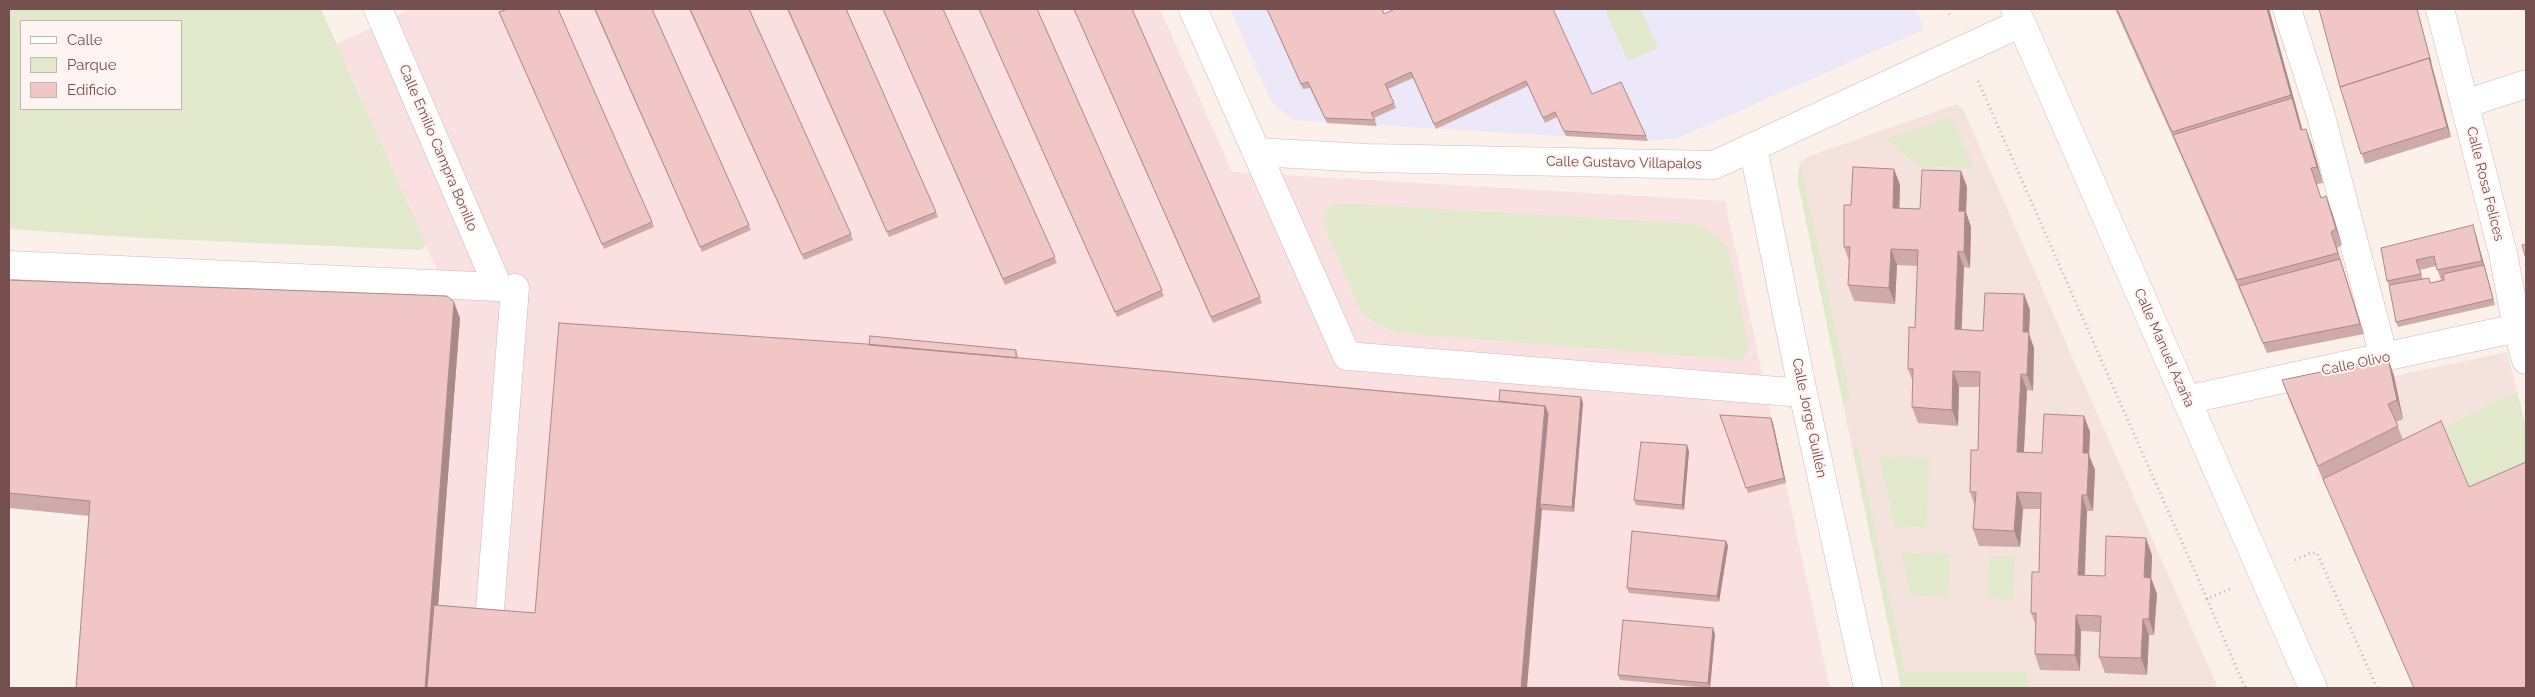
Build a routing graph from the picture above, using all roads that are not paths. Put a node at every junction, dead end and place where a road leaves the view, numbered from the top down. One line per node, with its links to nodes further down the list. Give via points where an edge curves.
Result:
1 (378, 9): 11 (street, Calle Emilio Campra Bonillo)
2 (1193, 9): 9 (street)
3 (2287, 9): 13 (street, via 2321,116)
4 (2440, 9): 7 (street, Calle Rosa Felices)
5 (2018, 16): 8 (street, Calle Gustavo Villapalos); 16 (street, Calle Manuel Azaña)
6 (2526, 84): 7 (street)
7 (2465, 104): 12 (street, Calle Rosa Felices)
8 (1753, 146): 9 (street, Calle Gustavo Villapalos, via 1714,165 1367,158); 15 (street, Calle Jorge Guillén)
9 (1256, 152): 15 (street, via 1347,356)
10 (9, 266): 11 (street)
11 (507, 288): 17 (street)
12 (2522, 327): 13 (street, Calle Olivo); 14 (street, Calle Rosa Felices)
13 (2384, 358): 16 (street, Calle Olivo)
14 (2526, 360)
15 (1803, 393): 18 (street, Calle Jorge Guillén)
16 (2186, 400): 19 (street, Calle Manuel Azaña)
17 (489, 622)
18 (1868, 688)
19 (2313, 688)

